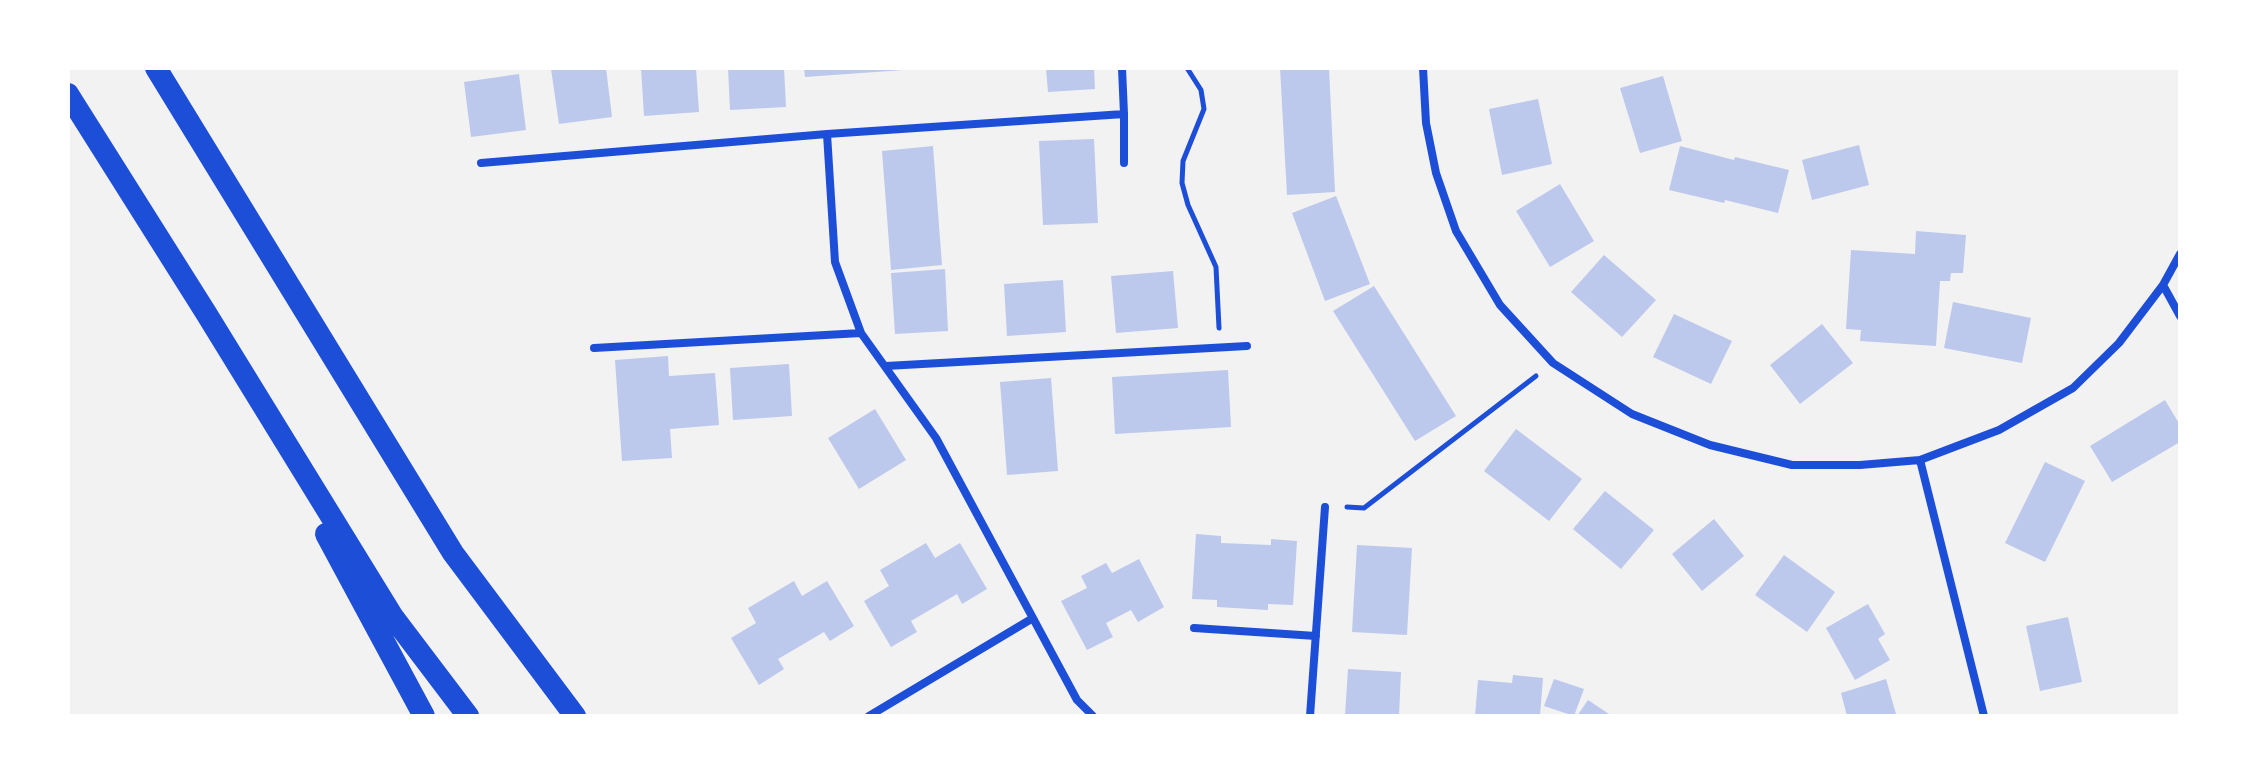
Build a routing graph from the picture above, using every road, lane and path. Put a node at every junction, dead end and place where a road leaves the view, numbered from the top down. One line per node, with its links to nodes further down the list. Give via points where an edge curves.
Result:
1 (156, 68): 27 (highway, via 453,553)
2 (1122, 68): 6 (street)
3 (1187, 68): 16 (path, via 1201,90 1204,109 1183,161 1182,183 1216,267)
4 (1423, 68): 18 (street, via 1428,136 1456,231 1500,305)
5 (68, 94): 12 (highway)
6 (1124, 114): 7 (street); 9 (street)
7 (827, 134): 8 (street); 14 (street, via 835,262)
8 (481, 163)
9 (1124, 163)
10 (2180, 254): 11 (street)
11 (2163, 285): 13 (street); 20 (street, via 2119,343 2073,388 1999,430)
12 (206, 313): 25 (highway); 26 (highway, via 393,617)
13 (2180, 316)
14 (861, 333): 17 (street); 19 (street)
15 (1247, 346): 16 (street)
16 (1220, 347): 19 (street)
17 (594, 348)
18 (1553, 363): 20 (street, via 1632,414 1710,445 1792,465); 21 (path, via 1364,508)
19 (886, 366): 22 (street, via 936,438)
20 (1920, 460): 31 (street)
21 (1325, 507): 24 (street)
22 (1033, 618): 28 (street); 29 (street, via 1077,700)
23 (1194, 628): 24 (street)
24 (1316, 636): 30 (street)
25 (424, 716)
26 (468, 716)
27 (575, 716)
28 (869, 716)
29 (1093, 716)
30 (1310, 716)
31 (1984, 716)

